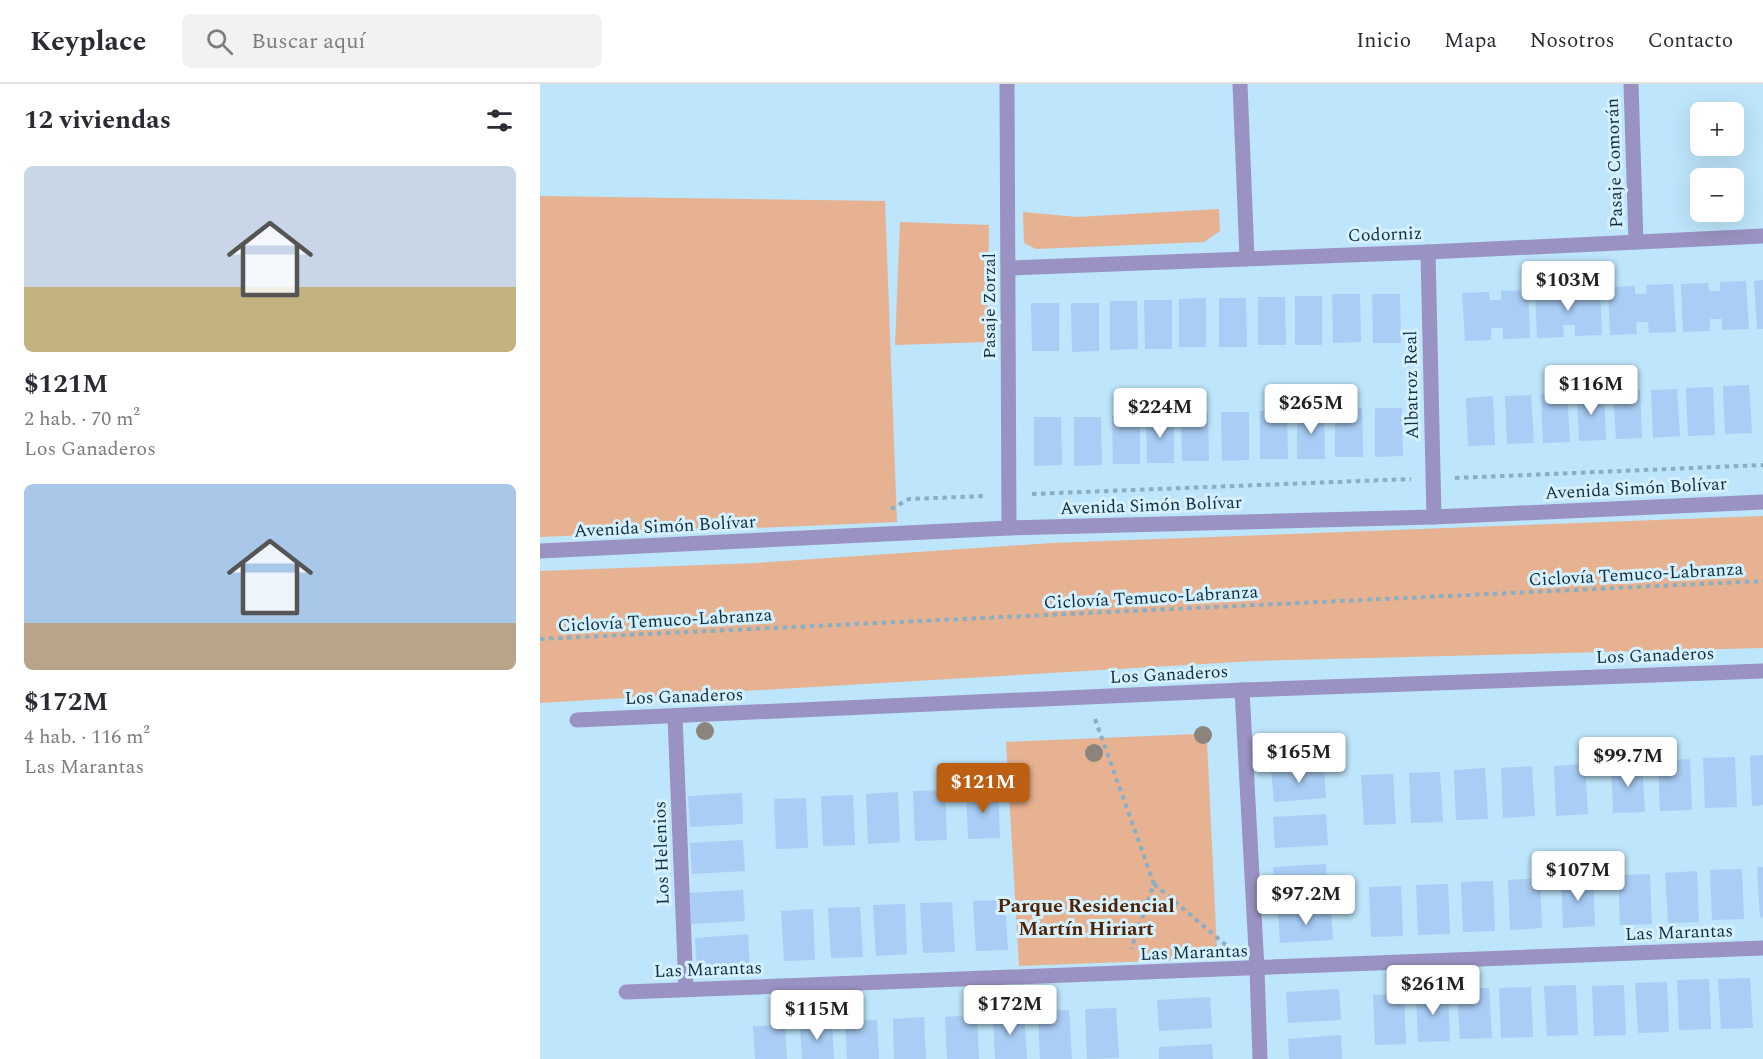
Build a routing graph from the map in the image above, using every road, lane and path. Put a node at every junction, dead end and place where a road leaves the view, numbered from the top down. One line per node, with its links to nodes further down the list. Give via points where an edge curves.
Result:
1 (1007, 84): 8 (street, Pasaje Zorzal)
2 (1240, 84): 7 (street)
3 (1631, 84): 5 (street, Pasaje Comorán)
4 (1763, 236): 5 (street, Codorniz)
5 (1636, 242): 6 (street, Codorniz)
6 (1428, 252): 7 (street, Codorniz); 10 (street, Albatroz Real)
7 (1246, 258): 8 (street, Codorniz)
8 (1008, 268): 11 (street, Pasaje Zorzal)
9 (1763, 465): 10 (path)
10 (1432, 478): 11 (path); 14 (street, Albatroz Real)
11 (1008, 495): 13 (path, via 909,499); 15 (street, Pasaje Zorzal)
12 (1763, 502): 14 (street, Avenida Simón Bolívar)
13 (889, 510)
14 (1434, 517): 15 (street, Avenida Simón Bolívar)
15 (1009, 528): 16 (street, Avenida Simón Bolívar)
16 (540, 551)
17 (1763, 581): 18 (path, Ciclovía Temuco-Labranza)
18 (540, 639)
19 (1763, 671): 20 (street, Los Ganaderos)
20 (1242, 690): 21 (street, Los Ganaderos); 26 (street)
21 (1089, 698): 22 (street, Los Ganaderos); 24 (path)
22 (675, 716): 23 (street, Los Ganaderos); 28 (street, Los Helenios)
23 (577, 720)
24 (1154, 884): 26 (path); 27 (path)
25 (1763, 948): 26 (street, Las Marantas)
26 (1257, 969): 27 (street, Las Marantas); 30 (street)
27 (1124, 974): 28 (street, Las Marantas)
28 (686, 989): 29 (street, Las Marantas)
29 (626, 992)
30 (1260, 1059)

